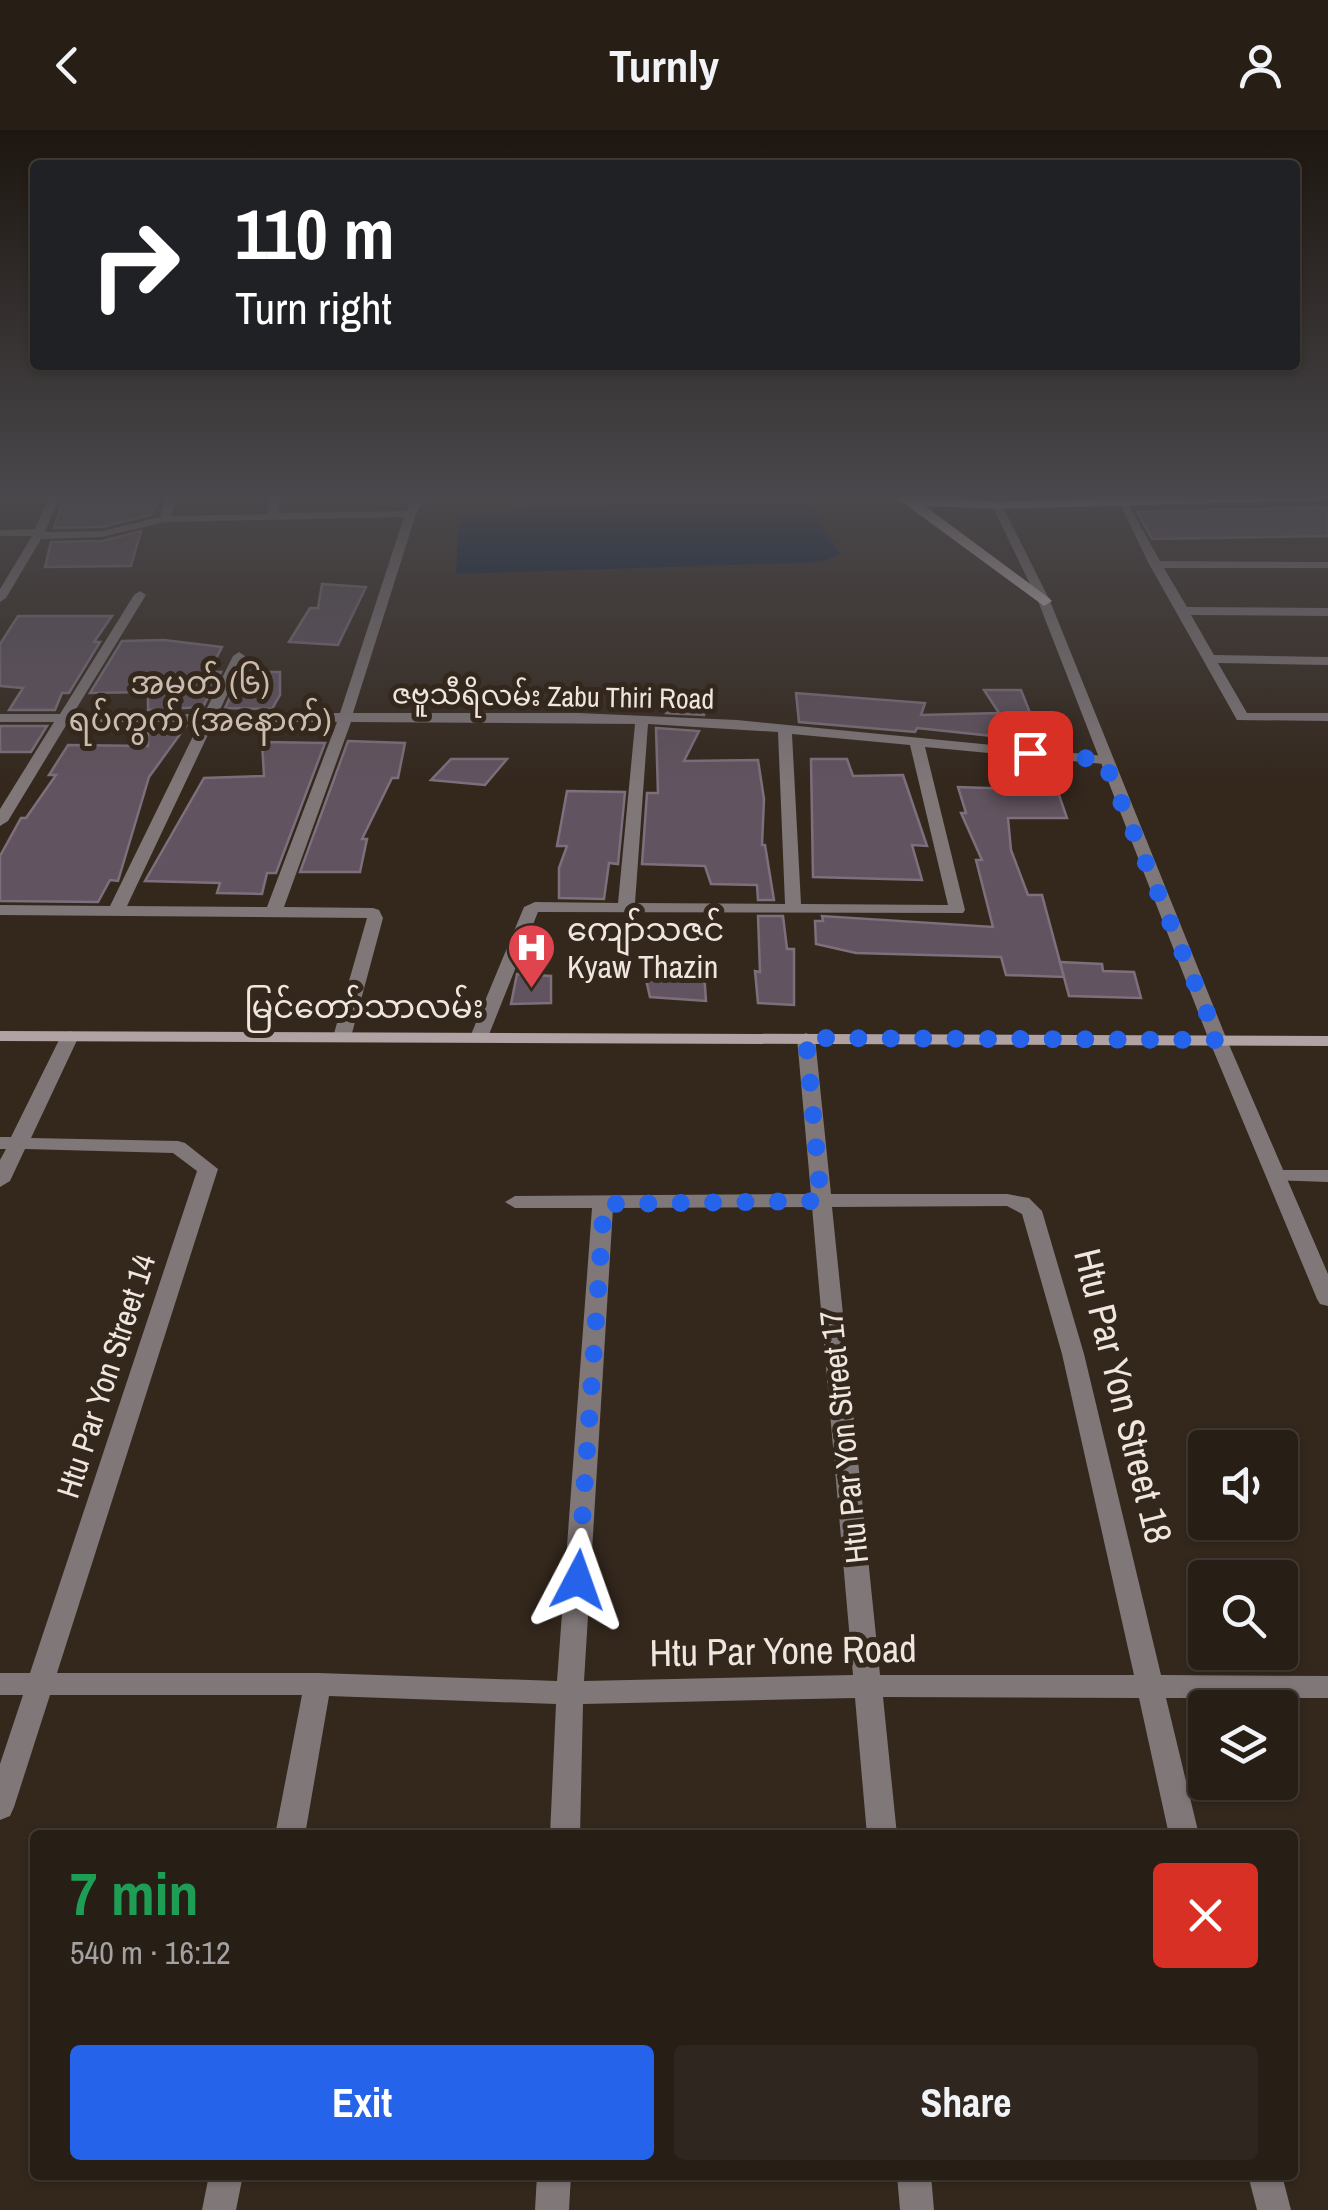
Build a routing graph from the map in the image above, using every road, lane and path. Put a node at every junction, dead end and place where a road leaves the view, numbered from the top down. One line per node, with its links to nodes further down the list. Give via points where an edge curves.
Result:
1 (385, 591): 16 (street)
2 (1031, 591): 6 (main road)
3 (1039, 591): 6 (street)
4 (1171, 591): 7 (street)
5 (140, 595): 15 (street)
6 (1044, 601): 20 (street)
7 (1182, 611): 8 (street); 10 (street)
8 (1328, 612)
9 (238, 656): 12 (street)
10 (1210, 659): 11 (street); 13 (street, via 1242,717)
11 (1328, 661)
12 (206, 717): 15 (street, ဇဗူသီရိလမ်း Zabu Thiri Road); 16 (street, ဇဗူသီရိလမ်း Zabu Thiri Road); 25 (street)
13 (1328, 717)
14 (0, 718): 15 (street, ဇဗူသီရိလမ်း Zabu Thiri Road)
15 (64, 718): 21 (street)
16 (345, 718): 17 (street, ဇဗူသီရိလမ်း Zabu Thiri Road); 26 (street)
17 (642, 720): 18 (street, ဇဗူသီရိလမ်း Zabu Thiri Road); 22 (street)
18 (785, 729): 19 (street, ဇဗူသီရိလမ်း Zabu Thiri Road); 23 (street)
19 (917, 742): 20 (street, ဇဗူသီရိလမ်း Zabu Thiri Road); 23 (street, via 957,910)
20 (1104, 760): 32 (street)
21 (0, 821)
22 (626, 907): 23 (street); 30 (street, via 530,910)
23 (793, 909)
24 (0, 910): 25 (street)
25 (117, 910): 26 (street)
26 (274, 911): 29 (street, via 373,913)
27 (0, 1036): 28 (main road, မြင်တော်သာလမ်း)
28 (70, 1036): 29 (main road, မြင်တော်သာလမ်း); 34 (street)
29 (342, 1037): 30 (main road, မြင်တော်သာလမ်း)
30 (479, 1038): 31 (main road, မြင်တော်သာလမ်း)
31 (806, 1038): 32 (main road, မြင်တော်သာလမ်း); 38 (street, Htu Par Yon Street 17)
32 (1218, 1040): 33 (main road, မြင်တော်သာလမ်း); 35 (street)
33 (1328, 1041)
34 (9, 1143): 37 (street); 43 (street, Htu Par Yon Street 14, via 178,1148 208,1168)
35 (1276, 1176): 36 (street); 41 (street)
36 (1328, 1176)
37 (0, 1181)
38 (821, 1201): 40 (street); 45 (street, Htu Par Yon Street 17); 46 (street, Htu Par Yon Street 18, via 1008,1200 1032,1211 1073,1354)
39 (515, 1202): 40 (street)
40 (604, 1204): 48 (street)
41 (1328, 1299)
42 (0, 1684): 43 (street, Htu Par Yone Road)
43 (41, 1684): 44 (street, Htu Par Yone Road); 49 (street, Htu Par Yon Street 14)
44 (318, 1684): 48 (street, Htu Par Yone Road); 50 (street)
45 (868, 1686): 46 (street, Htu Par Yone Road); 48 (street, Htu Par Yone Road); 52 (street, Htu Par Yon Street 17)
46 (1149, 1686): 47 (street, Htu Par Yone Road); 53 (street, Htu Par Yon Street 18)
47 (1328, 1687)
48 (570, 1693): 51 (street)
49 (0, 1807)
50 (291, 1830)
51 (565, 1830)
52 (882, 1830)
53 (1183, 1830)
54 (225, 2180): 58 (street)
55 (554, 2180): 59 (street)
56 (914, 2180): 60 (street)
57 (1266, 2180): 61 (street)
58 (219, 2210)
59 (552, 2210)
60 (917, 2210)
61 (1274, 2210)

